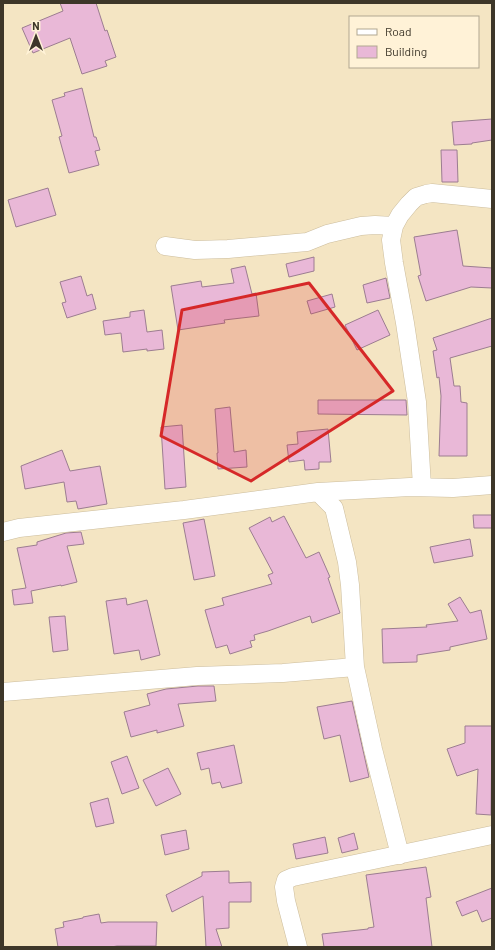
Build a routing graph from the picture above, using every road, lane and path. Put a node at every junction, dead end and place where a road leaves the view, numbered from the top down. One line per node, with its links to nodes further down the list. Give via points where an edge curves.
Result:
1 (492, 199): 2 (street, via 426,194 416,197 409,204)
2 (394, 226): 3 (street, via 361,226 307,242 228,249 195,250); 5 (street, via 391,240 417,402)
3 (165, 246)
4 (492, 485): 5 (street)
5 (422, 487): 6 (street)
6 (342, 491): 7 (street); 8 (street)
7 (318, 492): 8 (street); 9 (street)
8 (334, 508): 10 (street, via 347,562)
9 (3, 532)
10 (355, 667): 11 (street, via 197,676); 13 (street)
11 (3, 692)
12 (492, 835): 13 (street)
13 (400, 855): 14 (street, via 286,880 286,901)
14 (298, 947)

